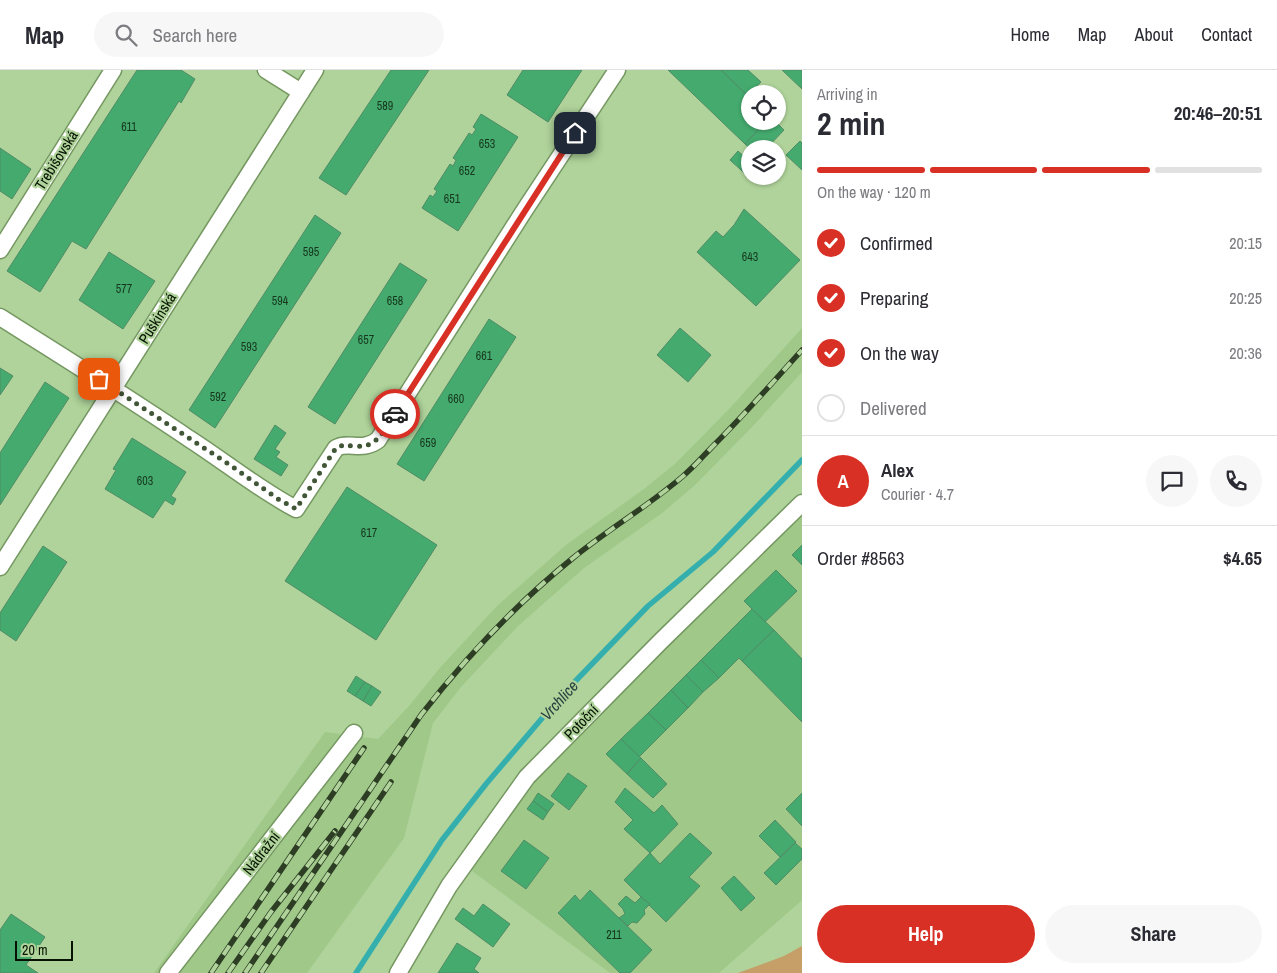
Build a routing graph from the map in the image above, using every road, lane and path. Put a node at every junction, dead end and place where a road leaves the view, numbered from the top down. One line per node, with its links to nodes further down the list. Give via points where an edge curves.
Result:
1 (113, 70): 6 (street, Trebišovská)
2 (266, 70): 5 (street)
3 (315, 70): 5 (street, Puškinská)
4 (617, 70): 8 (street, via 378,440 361,447 342,445 336,448 296,509)
5 (301, 92): 8 (street, Puškinská)
6 (0, 250)
7 (0, 317): 8 (street)
8 (113, 388): 10 (street, Puškinská)
9 (802, 503): 13 (street, Potoční, via 527,777 449,886)
10 (0, 567)
11 (354, 733): 12 (street, Nádražní)
12 (168, 973)
13 (398, 973)

